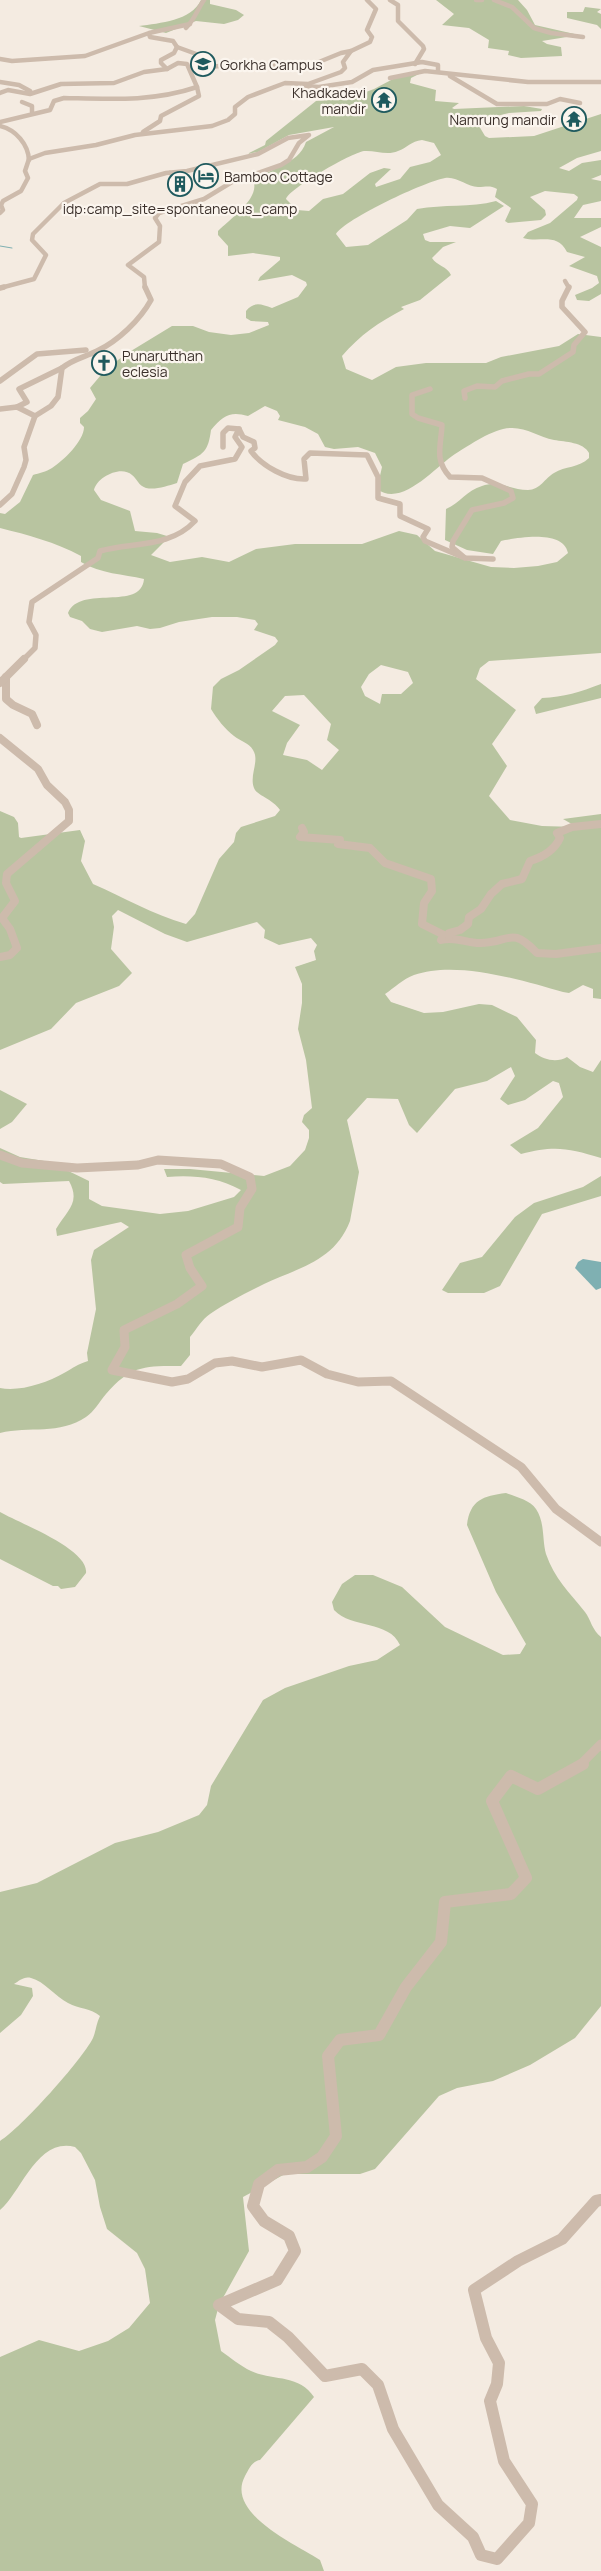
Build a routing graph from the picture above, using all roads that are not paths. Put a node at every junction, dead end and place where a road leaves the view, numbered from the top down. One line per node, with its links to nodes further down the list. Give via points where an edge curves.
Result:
1 (204, 0): 7 (street, via 197,17)
2 (367, 0): 13 (street, via 376,8 367,30 372,37 370,42)
3 (390, 0): 17 (street, via 398,5 398,21 423,46 424,50)
4 (476, 0): 5 (street)
5 (482, 0)
6 (494, 0): 9 (street, via 512,6 516,15 529,27)
7 (190, 24): 8 (street); 10 (street, via 168,35)
8 (148, 34): 10 (street); 15 (street, via 85,56)
9 (583, 37)
10 (170, 40): 11 (street)
11 (177, 47): 12 (street); 18 (street, via 174,53 162,60)
12 (185, 47): 14 (street); 16 (street)
13 (351, 51): 19 (street, via 339,52 325,63 310,66 271,68 239,64); 24 (street, via 343,62 345,68 342,72 308,84)
14 (198, 55)
15 (0, 59)
16 (189, 59)
17 (415, 64): 20 (street, via 438,65); 24 (street, via 373,70 352,82 319,87)
18 (167, 69): 19 (street, via 182,62); 27 (street, via 137,74 122,81 61,84)
19 (190, 69): 25 (street)
20 (437, 71): 21 (street, via 421,70); 22 (street, via 526,82); 29 (street, via 458,79 497,104 547,104 560,99)
21 (390, 78)
22 (601, 79)
23 (0, 82): 27 (street, via 19,85)
24 (285, 83): 33 (street, via 248,97 235,107 235,114 230,119 216,124)
25 (197, 87): 30 (street, via 155,98 64,98 54,101 50,110); 33 (street, via 198,96 193,100 169,111 154,126)
26 (0, 93): 27 (street, via 8,90)
27 (34, 93)
28 (22, 102): 30 (street, via 32,106)
29 (580, 103)
30 (32, 112): 31 (street)
31 (0, 122)
32 (0, 126): 34 (street, via 14,130 21,137 28,148)
33 (126, 137): 34 (street, via 95,146 44,152)
34 (29, 160): 37 (street, via 25,171 28,178 21,191)
35 (170, 173): 36 (street); 40 (street, via 127,184 100,184 55,209 32,237 46,255 34,279); 42 (street, via 187,172 258,154 288,138 309,135 282,164 233,182 216,194 159,213 155,218 160,226 159,242 128,265 144,277 145,289 152,300)
36 (180, 181)
37 (1, 204): 38 (street, via 3,210)
38 (0, 214)
39 (565, 281): 47 (street, via 569,287 563,306 570,319 585,332 574,345 573,352 539,374 502,381 494,387 478,386 464,391)
40 (0, 288)
41 (159, 301): 42 (street)
42 (147, 310): 43 (street)
43 (102, 349): 44 (street, via 74,358); 45 (street, via 37,354)
44 (62, 368): 48 (street, via 19,390 27,402); 50 (street, via 59,397)
45 (0, 381)
46 (430, 389): 54 (street, via 412,395 412,414 418,419 442,425 437,454 446,473 450,477 482,478 510,491 513,498 472,510 452,542 452,547)
47 (465, 398)
48 (17, 407): 49 (street); 50 (street)
49 (0, 408)
50 (36, 416): 53 (street, via 24,447 24,467 15,489)
51 (239, 429): 52 (street, via 228,428 223,433); 54 (street, via 243,437 254,442 255,448 251,451 257,459 290,478 302,481 306,479 304,458 310,453 366,455 378,478 378,498 400,504 400,516 428,529 423,537 425,541); 56 (street, via 235,437 242,447 235,459 200,466 185,482 174,506 195,521 189,529 160,542 113,546 100,551 98,558 32,602 30,622 36,635 35,648)
52 (223, 447)
53 (1, 505)
54 (465, 558): 55 (street)
55 (493, 559)
56 (6, 677): 57 (street); 58 (street, via 3,698 6,703 35,716)
57 (0, 683)
58 (37, 724)
59 (0, 738): 64 (street, via 38,769 69,810 69,821 56,829 5,878 15,901 2,918 17,948)
60 (601, 824): 62 (street, via 572,827 556,833 560,838 558,843 543,857 530,861 522,879 502,884 482,909 469,918 468,924 449,933)
61 (302, 828): 62 (street, via 304,832 300,837 340,840 338,844 370,848 385,863 431,879 432,891 424,903 422,924 444,935 442,940)
62 (449, 937): 63 (street, via 492,943 512,936 524,939 537,953)
63 (601, 948)
64 (0, 958)
65 (0, 1155): 66 (street, via 22,1162 77,1168 138,1165 158,1160 221,1164 250,1177 252,1189 240,1208 238,1227 186,1254 190,1268 202,1286 176,1304 124,1330 125,1347 112,1370 172,1382 188,1379 215,1363 232,1361 262,1367 301,1360 327,1374 358,1382 391,1380 521,1467 556,1509)
66 (601, 1542)
67 (601, 1744): 68 (street, via 584,1763 538,1789 511,1776 492,1801 526,1878 511,1894 445,1902 441,1942 406,1987 379,2035 340,2040 328,2056 336,2136 322,2157 307,2167 278,2170 259,2184 252,2206 264,2221 289,2236 295,2251 278,2280 219,2305 238,2319 269,2322 325,2376 362,2369 368,2373 378,2384 393,2429 438,2506 473,2537 481,2555 497,2559 529,2523 532,2504 504,2461 490,2401 497,2384 499,2363 486,2338 474,2290 518,2261 562,2239 596,2201)
68 (601, 2200)

